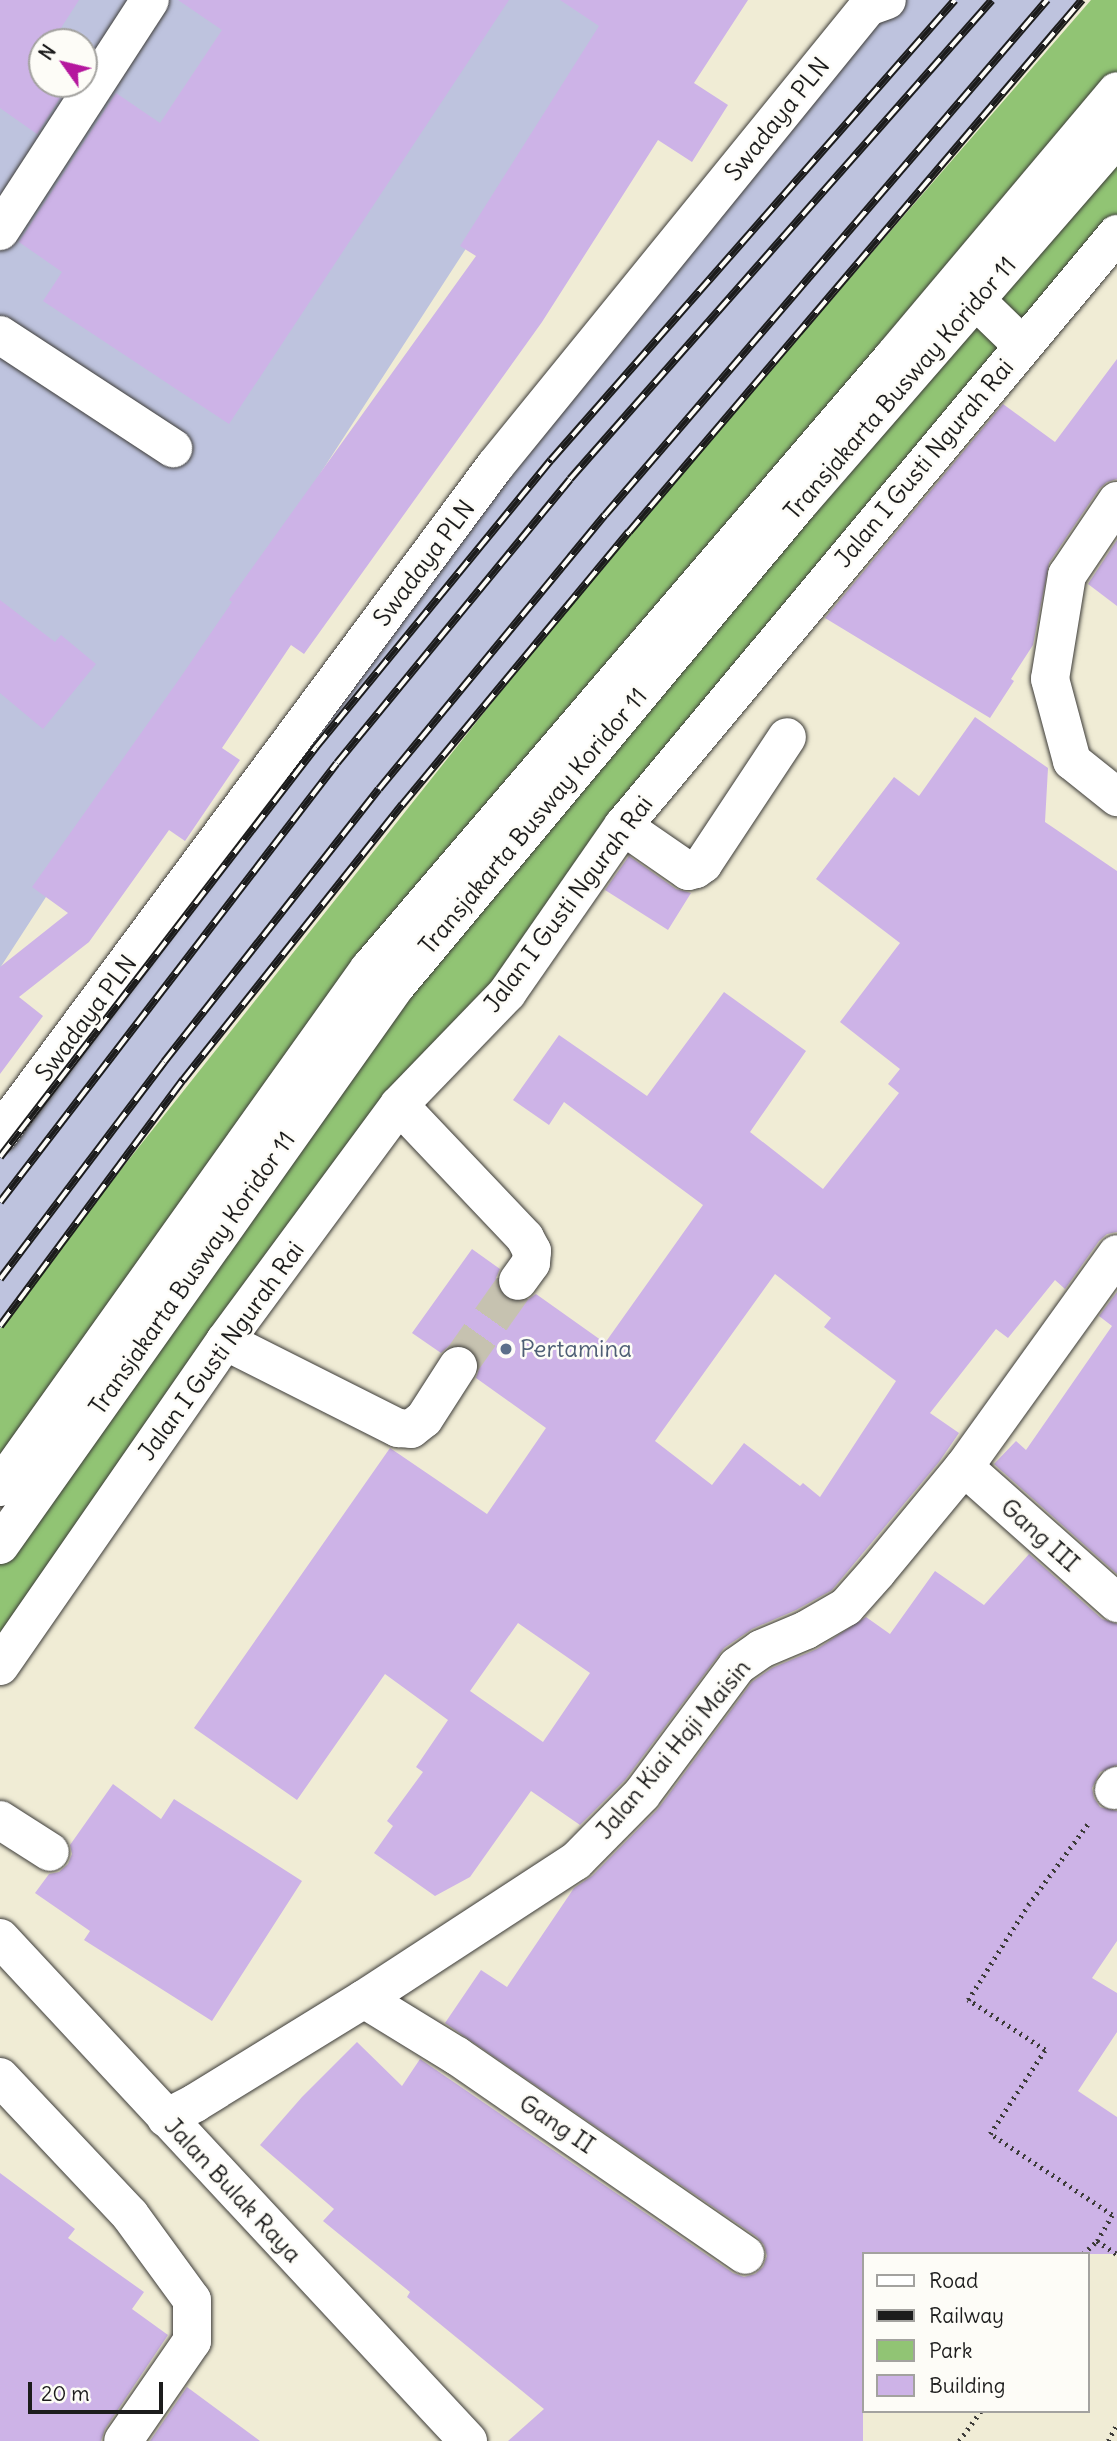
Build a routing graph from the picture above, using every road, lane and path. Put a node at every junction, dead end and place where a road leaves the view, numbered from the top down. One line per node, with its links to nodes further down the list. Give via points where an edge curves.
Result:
1 (150, 0): 5 (street)
2 (871, 2): 16 (street, Swadaya PLN, via 495,466)
3 (1117, 91): 7 (street)
4 (1117, 137): 7 (street, Transjakarta Busway Koridor 11)
5 (0, 232)
6 (1117, 233): 9 (street, Jalan I Gusti Ngurah Rai)
7 (967, 291): 9 (street); 22 (street, via 369,969); 23 (street, Transjakarta Busway Koridor 11, via 800,502 395,987)
8 (0, 335): 10 (street)
9 (1022, 345): 14 (street, Jalan I Gusti Ngurah Rai)
10 (173, 448)
11 (1117, 501): 13 (street, via 1067,575 1050,679 1072,761)
12 (788, 737): 14 (street, via 696,869 688,871)
13 (1117, 797)
14 (623, 826): 15 (street, Jalan I Gusti Ngurah Rai, via 507,993)
15 (399, 1105): 18 (street, via 525,1238 532,1251 531,1263); 19 (street, Jalan I Gusti Ngurah Rai)
16 (0, 1133)
17 (1117, 1254): 21 (street, Jalan Kiai Haji Maisin)
18 (517, 1281)
19 (225, 1341): 20 (street, via 398,1428 411,1429 424,1419); 25 (street, Jalan I Gusti Ngurah Rai)
20 (458, 1366)
21 (964, 1467): 24 (street, Gang III); 30 (street, Jalan Kiai Haji Maisin, via 846,1606 737,1666 642,1794 576,1861)
22 (0, 1487)
23 (0, 1545)
24 (1117, 1603)
25 (0, 1666)
26 (1115, 1788): 33 (path, via 1028,1905 968,2000 1045,2050 990,2134 1112,2215)
27 (0, 1820): 28 (street)
28 (50, 1852)
29 (0, 1938): 32 (street, Jalan Bulak Raya)
30 (364, 1999): 32 (street, Jalan Kiai Haji Maisin); 36 (street, Gang II, via 457,2056)
31 (0, 2077): 39 (street, via 130,2215 192,2300 192,2341)
32 (166, 2118): 40 (street, Jalan Bulak Raya)
33 (1097, 2241): 34 (path); 35 (path)
34 (1085, 2252)
35 (1117, 2254)
36 (744, 2255)
37 (980, 2413): 41 (path)
38 (1117, 2424): 42 (path)
39 (122, 2441)
40 (468, 2441)
41 (959, 2441)
42 (1108, 2441)

